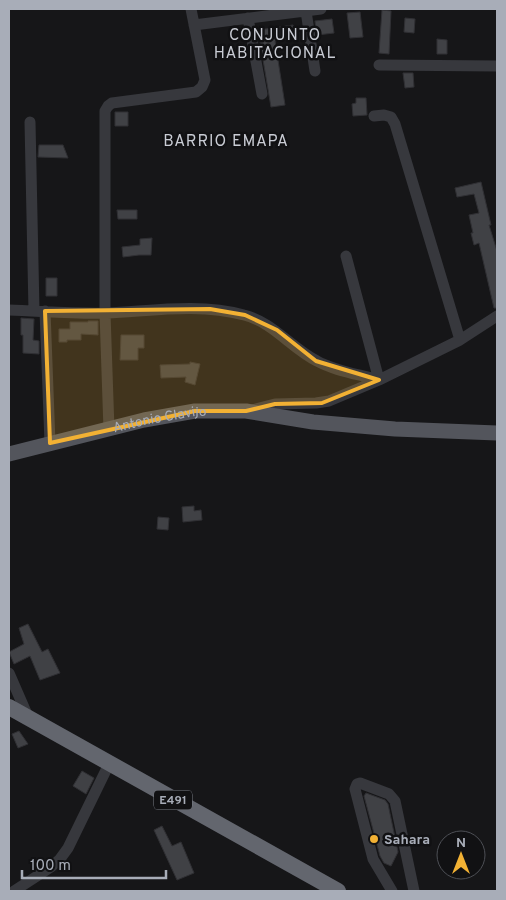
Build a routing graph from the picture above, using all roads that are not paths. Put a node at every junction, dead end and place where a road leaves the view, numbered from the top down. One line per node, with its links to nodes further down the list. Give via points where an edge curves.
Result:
1 (191, 9): 5 (street)
2 (321, 9): 3 (street)
3 (306, 11): 4 (street); 8 (street)
4 (248, 18): 5 (street); 9 (street)
5 (194, 25): 15 (street, via 205,80 202,87 196,92 112,103 106,111)
6 (379, 65): 7 (street)
7 (497, 66)
8 (315, 71)
9 (262, 94)
10 (374, 116): 17 (street, via 391,117 395,124)
11 (30, 122): 14 (street)
12 (346, 256): 18 (street)
13 (9, 310): 14 (street)
14 (40, 311): 15 (street); 22 (street)
15 (105, 313): 18 (street, via 210,309 245,315 277,330 316,361); 20 (street)
16 (497, 316): 17 (street)
17 (460, 340): 18 (street)
18 (378, 380): 19 (street, via 322,403 275,404)
19 (246, 411): 20 (main road, Antonio Clavijo, via 195,411); 21 (main road, Antonio Clavijo, via 312,422)
20 (110, 430): 22 (main road, Antonio Clavijo)
21 (497, 433)
22 (50, 443): 23 (main road, Antonio Clavijo)
23 (9, 454)
24 (9, 673): 26 (street)
25 (9, 707): 26 (highway, E491)
26 (29, 719): 27 (highway, E491)
27 (110, 764): 28 (street, via 60,859); 29 (highway, E491)
28 (14, 891)
29 (338, 891)
30 (392, 891): 31 (street, via 373,859 355,789 360,783 389,794 394,801)
31 (414, 891)

